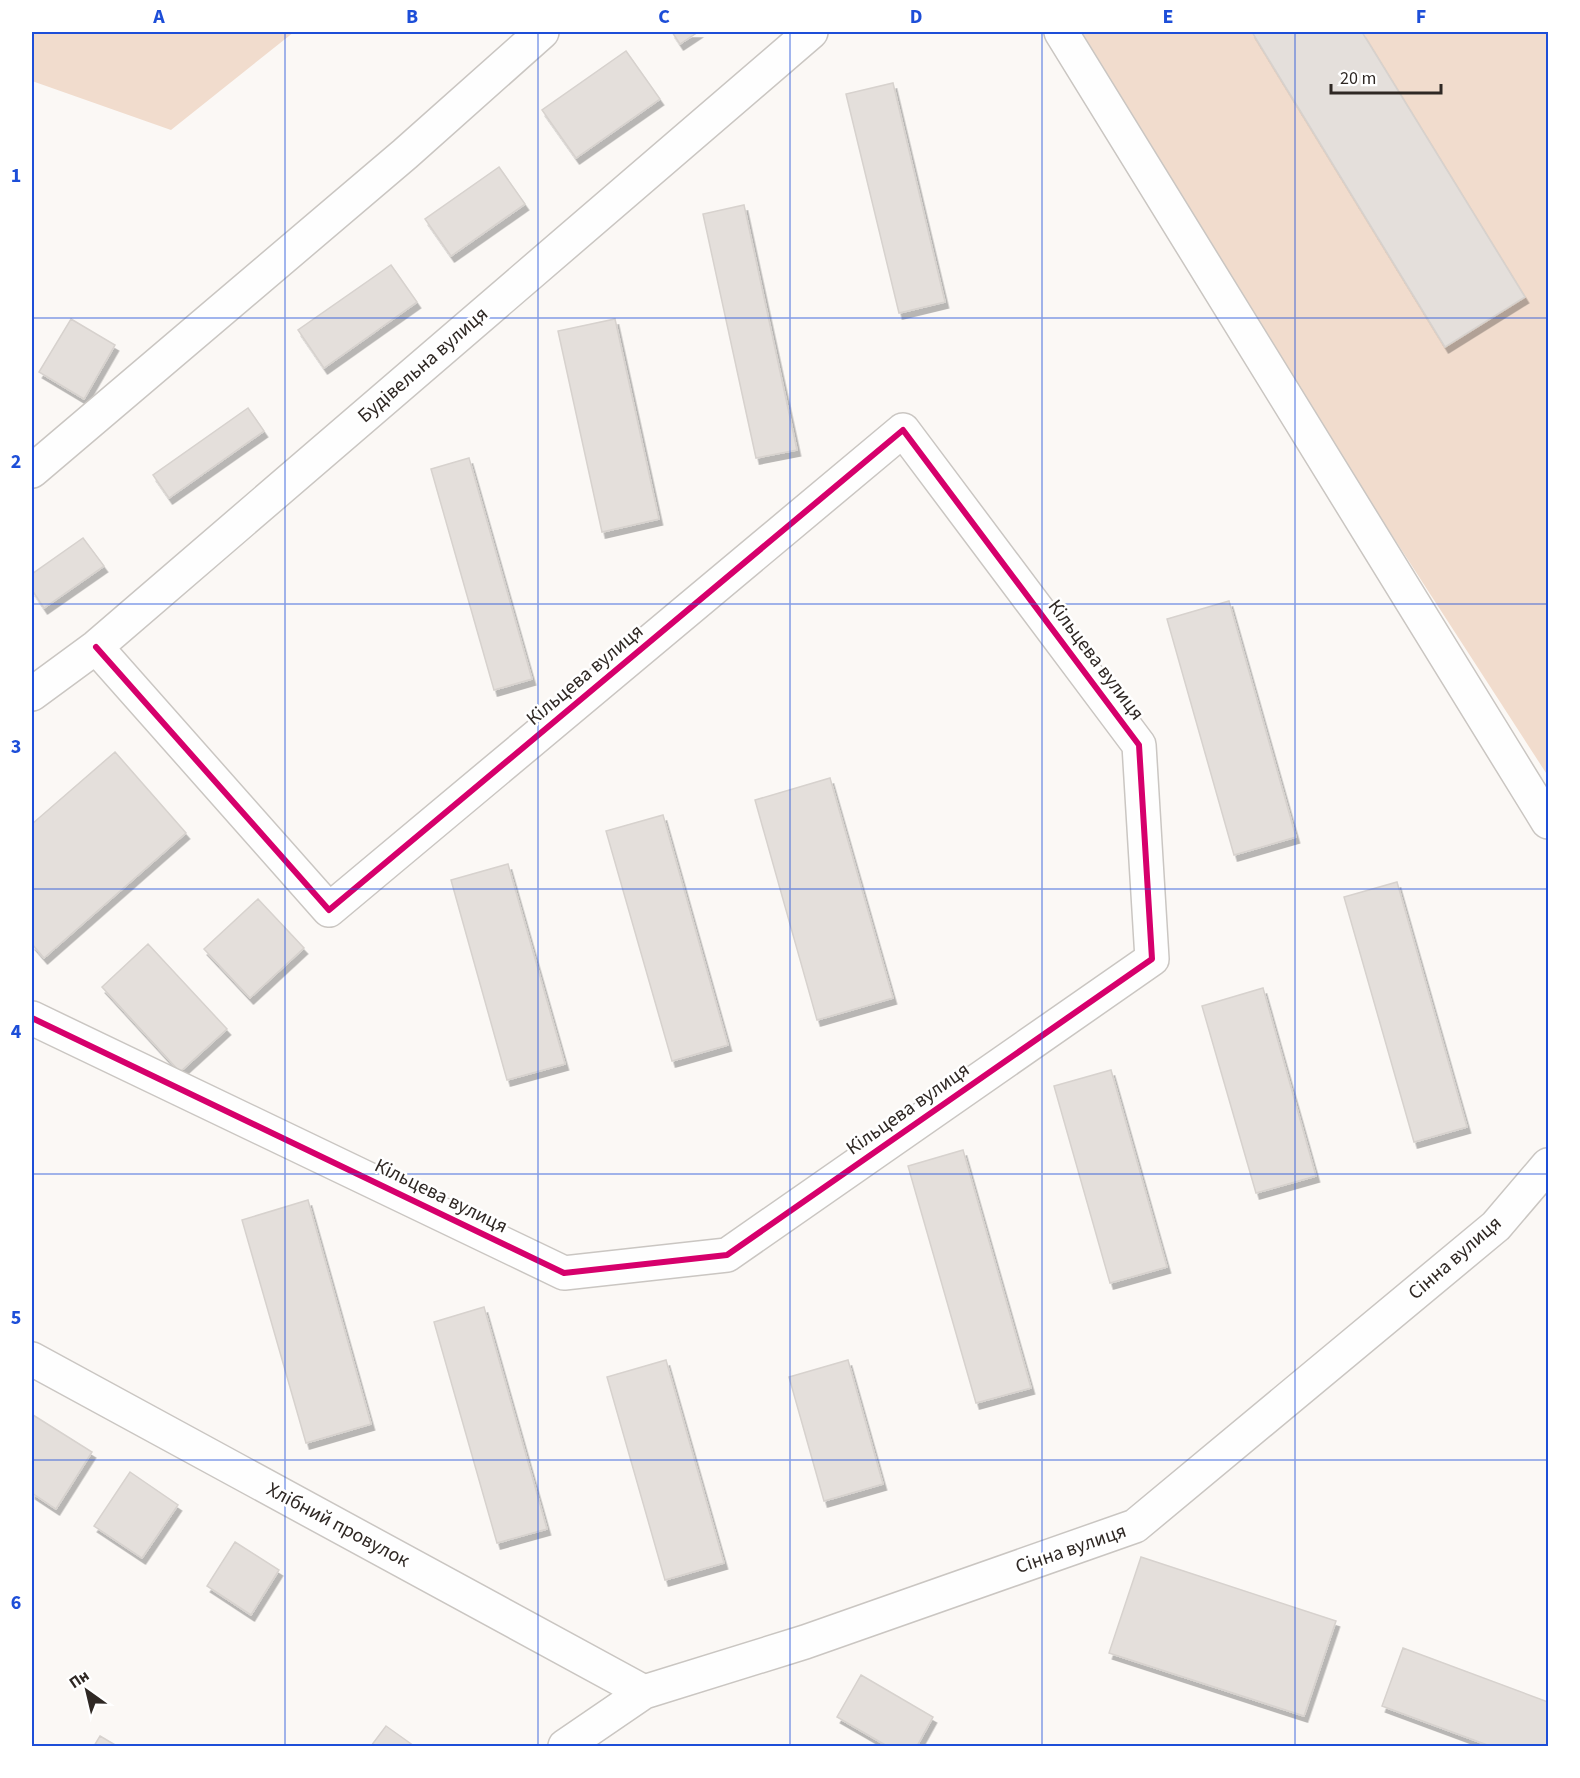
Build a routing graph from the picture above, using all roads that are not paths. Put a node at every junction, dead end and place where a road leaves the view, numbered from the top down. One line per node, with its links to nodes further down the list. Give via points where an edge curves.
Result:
1 (542, 32): 4 (street)
2 (811, 32): 5 (street, Будівельна вулиця)
3 (1061, 32): 7 (street)
4 (32, 471)
5 (96, 647): 6 (street, Будівельна вулиця); 8 (street, Кільцева вулиця, via 329,910 903,430 1139,745 1152,958 727,1255 564,1273)
6 (32, 694)
7 (1548, 822)
8 (32, 1018)
9 (1548, 1165): 11 (street, Сінна вулиця, via 1496,1226 1135,1526 805,1642)
10 (32, 1359): 11 (street, Хлібний провулок)
11 (644, 1692): 12 (street, Сінна вулиця)
12 (565, 1746)

